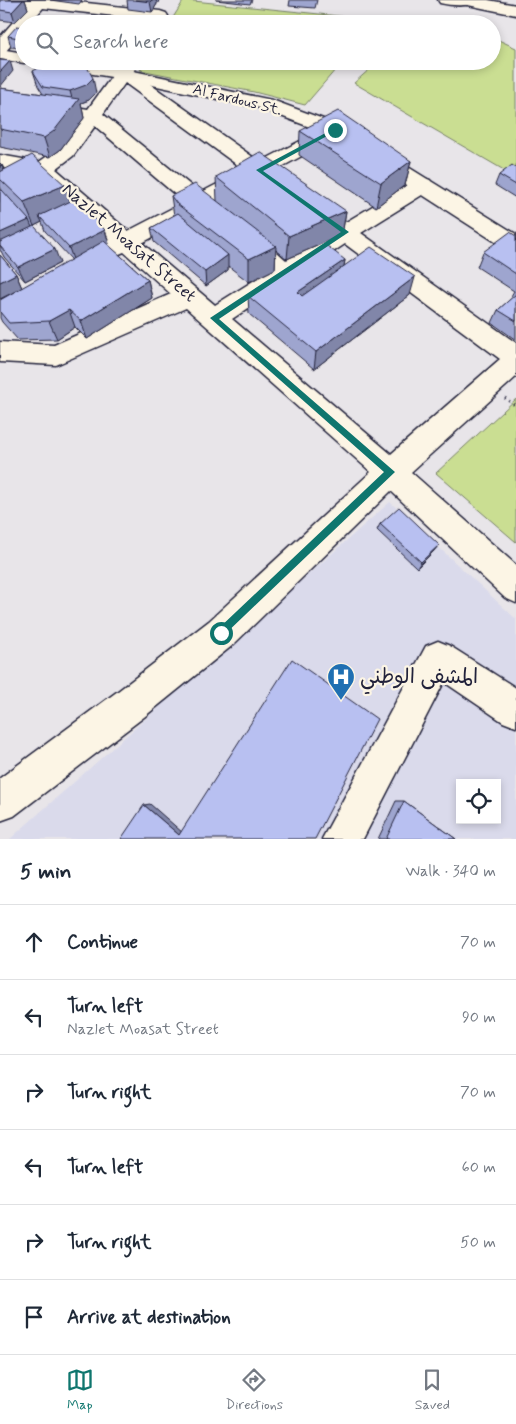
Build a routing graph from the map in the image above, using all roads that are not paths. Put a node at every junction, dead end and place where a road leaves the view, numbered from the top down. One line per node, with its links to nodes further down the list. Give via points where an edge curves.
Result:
1 (17, 0): 4 (street)
2 (169, 0): 9 (street)
3 (446, 0): 5 (street)
4 (40, 1): 7 (street); 8 (street)
5 (471, 1): 6 (street)
6 (516, 10)
7 (28, 15)
8 (127, 15)
9 (161, 15)
10 (15, 30): 11 (street)
11 (0, 47)
12 (0, 54): 13 (street)
13 (15, 56)
14 (127, 70): 18 (street)
15 (131, 70): 22 (street)
16 (136, 70): 19 (street, Al Fardous St., via 265,104)
17 (0, 100): 18 (street)
18 (93, 116): 21 (street, via 66,152); 25 (street)
19 (335, 130): 22 (street); 23 (street, Al Fardous St.)
20 (0, 161): 21 (street)
21 (43, 169): 24 (street); 27 (street, Nazlet Moasat Street)
22 (259, 170): 25 (street); 26 (street)
23 (423, 185): 26 (street); 28 (street, Al Fardous St.)
24 (0, 194)
25 (198, 204): 27 (street); 30 (street)
26 (346, 232): 30 (street); 34 (street)
27 (126, 242): 29 (street); 31 (street, Nazlet Moasat Street)
28 (516, 244)
29 (93, 259)
30 (286, 272): 32 (street)
31 (190, 296): 32 (street, Nazlet Moasat Street); 33 (street, via 56,355)
32 (214, 318): 36 (street, Nazlet Moasat Street)
33 (0, 352)
34 (516, 356)
35 (516, 361): 36 (street)
36 (390, 472): 37 (street, Nazlet Moasat Street); 39 (street, via 221,633)
37 (516, 587)
38 (516, 709): 40 (street, via 438,658)
39 (0, 802)
40 (342, 839)

